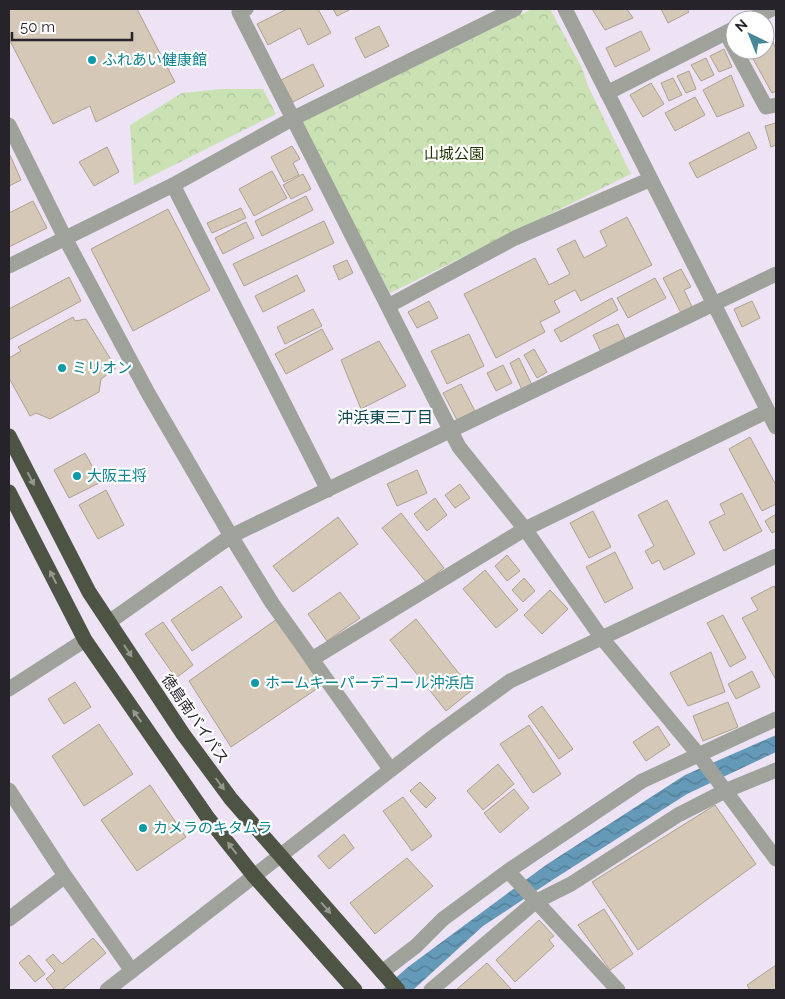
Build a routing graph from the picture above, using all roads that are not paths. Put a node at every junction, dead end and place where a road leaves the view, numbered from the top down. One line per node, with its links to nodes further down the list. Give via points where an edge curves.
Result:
1 (246, 9): 8 (street, via 239,12)
2 (515, 9): 8 (street)
3 (565, 9): 6 (street)
4 (725, 32): 6 (street)
5 (744, 60): 7 (street, via 766,107)
6 (606, 92): 10 (street)
7 (776, 105)
8 (292, 119): 11 (street); 16 (street)
9 (9, 125): 12 (street)
10 (651, 179): 15 (street); 16 (street, via 515,238)
11 (173, 185): 12 (street); 21 (street)
12 (65, 238): 13 (street); 24 (street, via 148,393)
13 (9, 266)
14 (776, 274): 15 (street)
15 (714, 304): 17 (street); 19 (street)
16 (388, 306): 19 (street)
17 (768, 411): 18 (street); 23 (street)
18 (776, 427)
19 (450, 432): 21 (street); 23 (street, via 458,447)
20 (9, 436): 26 (highway, 徳島南バイパス, one-way to 26, via 89,592)
21 (328, 490): 24 (street)
22 (9, 492): 28 (highway, one-way to 22)
23 (525, 529): 27 (street); 29 (street)
24 (232, 536): 26 (street); 29 (street, via 272,603)
25 (776, 556): 27 (street)
26 (109, 622): 37 (highway, 徳島南バイパス, one-way to 37, via 183,734 231,799)
27 (601, 637): 32 (street); 33 (street, via 510,681)
28 (85, 640): 30 (street); 41 (highway, one-way to 28, via 208,818)
29 (312, 659): 33 (street)
30 (9, 689)
31 (776, 719): 32 (street)
32 (698, 754): 36 (street); 39 (street, via 642,781)
33 (390, 769): 37 (street)
34 (776, 770): 36 (street)
35 (9, 790): 40 (street)
36 (725, 790): 38 (street); 42 (street, via 678,815 572,884)
37 (279, 855): 41 (street); 45 (highway, 徳島南バイパス, one-way to 45)
38 (776, 859)
39 (508, 871): 42 (street); 45 (street, via 443,919)
40 (65, 876): 43 (street); 44 (street)
41 (254, 876): 44 (street); 47 (highway)
42 (535, 902): 49 (street); 50 (street)
43 (9, 919)
44 (132, 970): 46 (street)
45 (384, 975): 48 (highway, 徳島南バイパス)
46 (107, 990)
47 (355, 990)
48 (398, 990)
49 (431, 990)
50 (618, 990)

